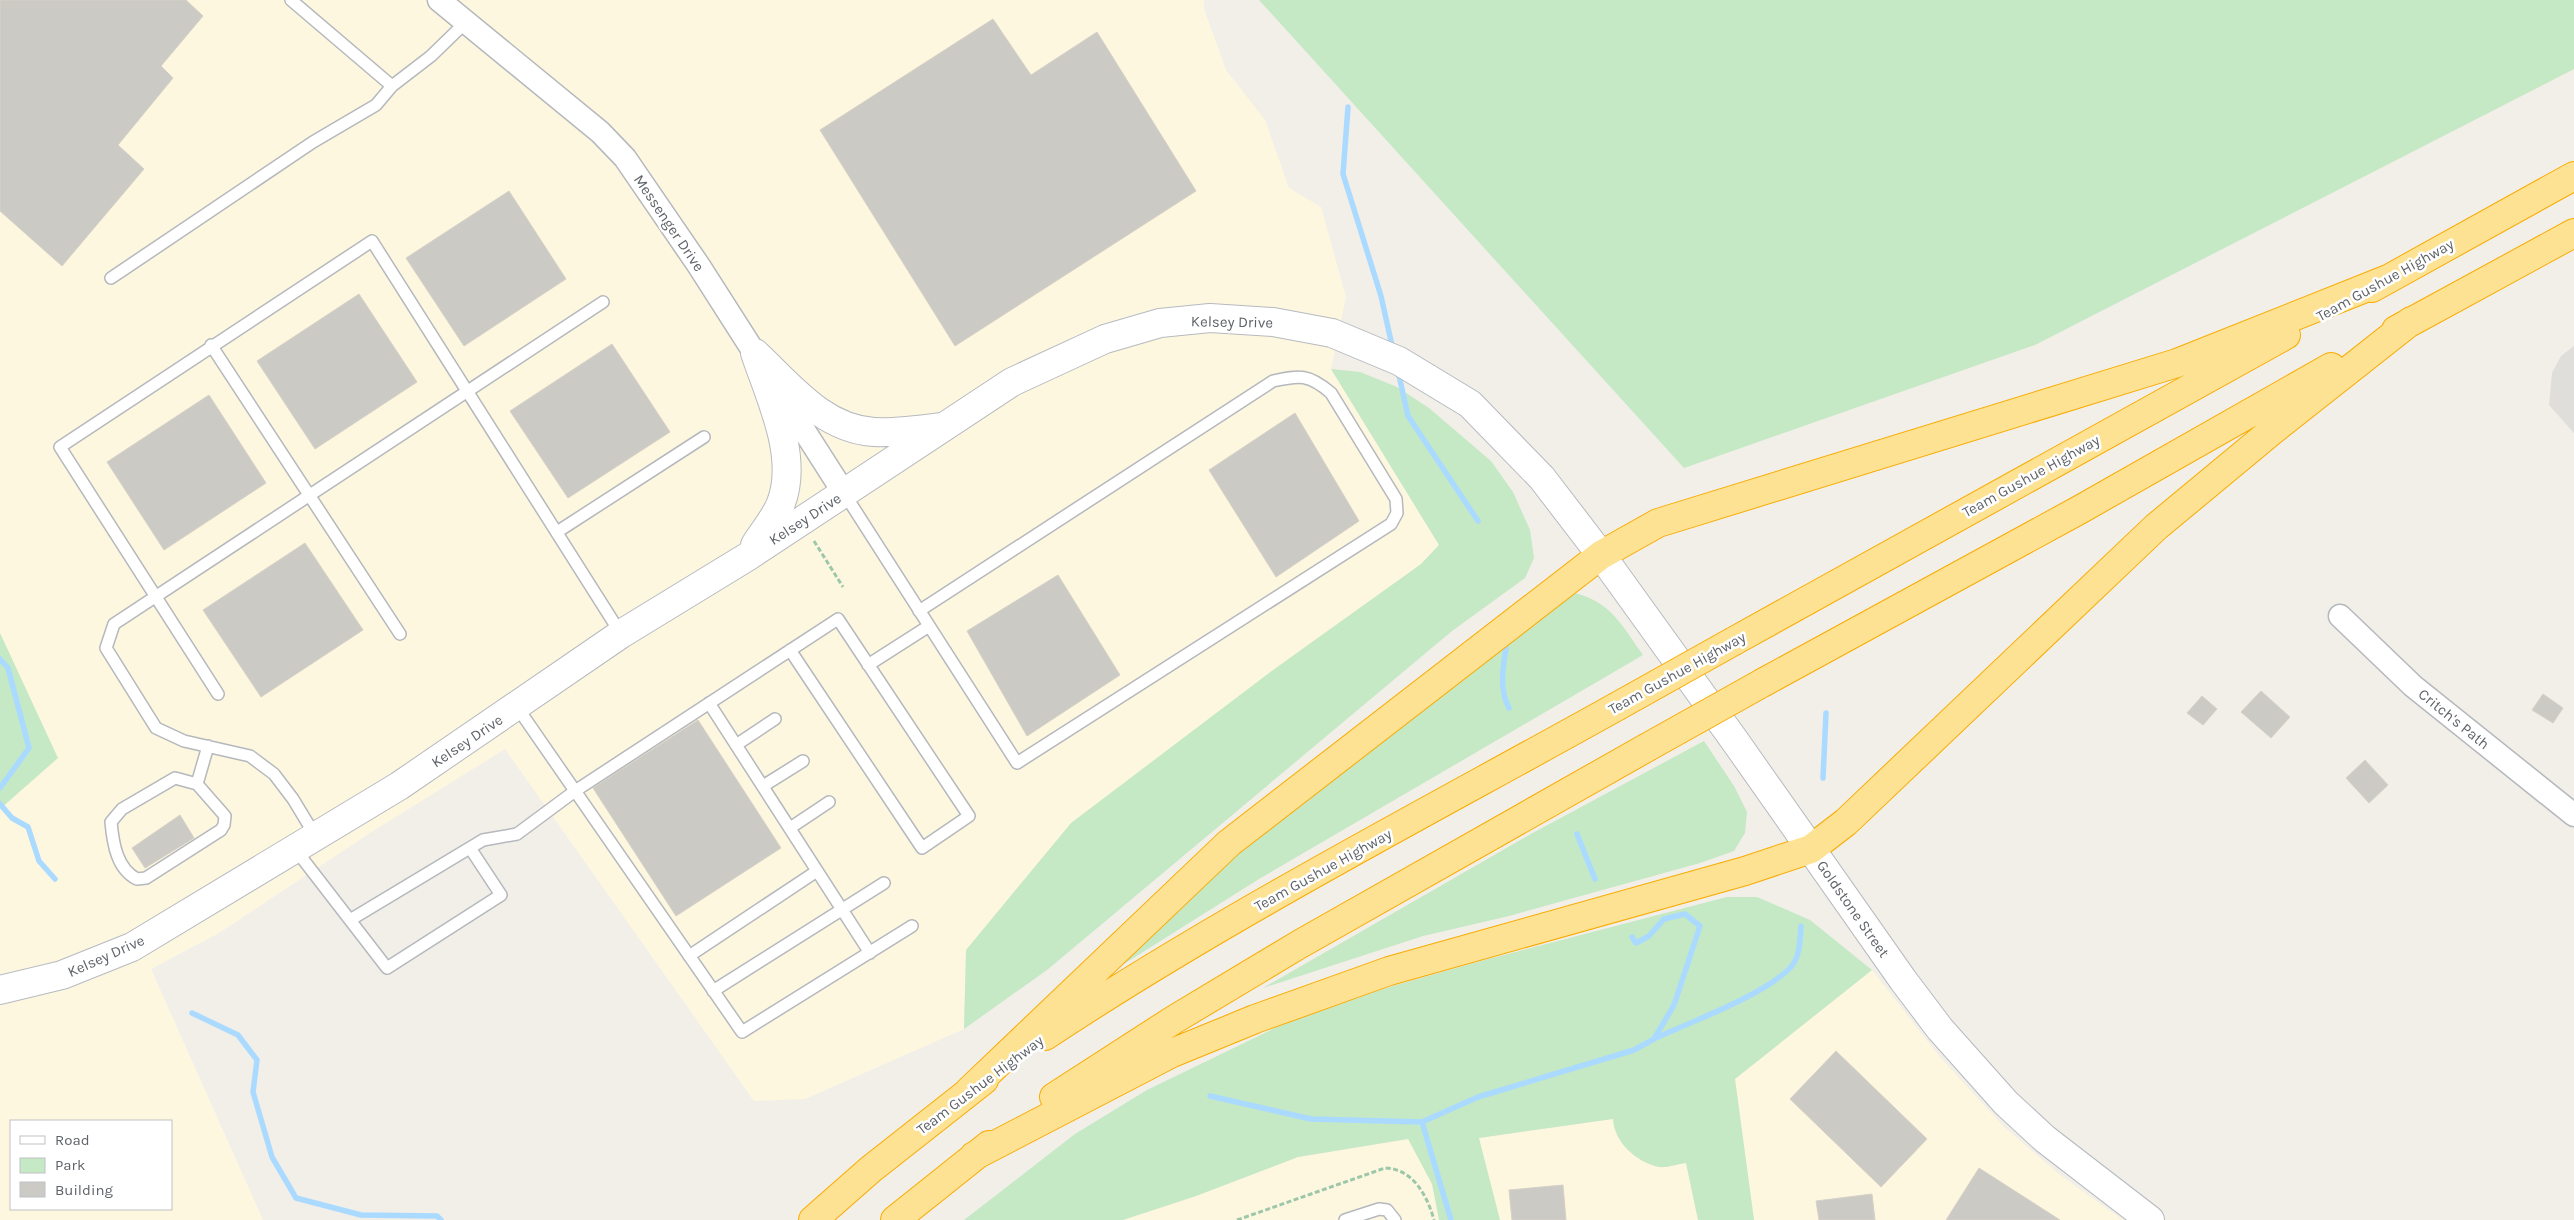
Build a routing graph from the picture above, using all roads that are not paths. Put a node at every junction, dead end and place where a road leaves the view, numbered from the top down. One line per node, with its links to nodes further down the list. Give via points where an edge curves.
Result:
1 (291, 0): 4 (lane)
2 (439, 0): 3 (street, Messenger Drive)
3 (466, 22): 4 (lane, via 431,56); 12 (street, Messenger Drive, via 600,132 625,158)
4 (392, 86): 7 (lane, via 376,104 313,142)
5 (2574, 176): 8 (highway, Team Gushue Highway)
6 (2574, 234): 10 (highway)
7 (111, 278)
8 (2388, 279): 19 (highway, via 2177,363 1658,523); 54 (highway, Team Gushue Highway, bridge, via 1200,938 1042,1037)
9 (603, 302): 13 (lane)
10 (2411, 322): 44 (highway, via 2156,527 1846,822); 55 (highway, bridge, via 2072,514 1646,748 1309,940 1072,1084)
11 (211, 345): 13 (lane, via 372,241); 17 (lane); 21 (lane, via 60,447)
12 (755, 354): 14 (main road, via 821,415 838,423 873,432); 16 (street, Messenger Drive); 20 (main road, via 782,435 786,460 781,504)
13 (467, 390): 17 (lane); 18 (lane)
14 (944, 427): 16 (main road, Kelsey Drive); 19 (main road, Kelsey Drive, via 1012,382 1105,339 1160,323 1210,318 1273,322 1332,333 1399,361 1470,404 1542,478)
15 (704, 437): 18 (lane)
16 (844, 493): 20 (main road, Kelsey Drive); 22 (lane)
17 (308, 494): 21 (lane); 25 (lane)
18 (558, 532): 26 (lane)
19 (1601, 555): 44 (main road, Goldstone Street); 54 (highway, via 1228,843)
20 (747, 557): 26 (main road, Kelsey Drive)
21 (156, 596): 29 (lane); 34 (lane, via 114,624 106,648 156,728 184,742)
22 (919, 611): 24 (lane); 24 (lane, via 1273,381 1299,376 1318,381 1331,393 1396,499 1396,513 1391,524 1017,763)
23 (2340, 616): 40 (street, Critch's Path, via 2413,686)
24 (929, 626): 28 (lane)
25 (400, 634)
26 (621, 634): 31 (main road, Kelsey Drive)
27 (790, 650): 28 (lane, via 838,619); 28 (lane, via 922,848 969,816); 30 (lane)
28 (868, 665)
29 (218, 694)
30 (709, 703): 33 (lane); 38 (lane)
31 (517, 707): 38 (lane); 42 (main road, Kelsey Drive, via 399,786)
32 (775, 719): 33 (lane)
33 (736, 744): 37 (lane)
34 (208, 746): 36 (lane); 42 (lane, via 250,756 274,774 293,799)
35 (803, 761): 37 (lane)
36 (197, 784): 36 (lane, via 175,778 114,817 111,822 113,839 123,870 129,875 137,879 146,878 224,826 225,816)
37 (763, 786): 41 (lane)
38 (575, 791): 43 (lane, via 517,834 483,840); 51 (lane)
39 (829, 802): 41 (lane)
40 (2574, 814)
41 (790, 828): 45 (lane)
42 (305, 843): 48 (lane); 52 (main road, Kelsey Drive, via 132,947 62,975)
43 (470, 848): 48 (lane); 48 (lane, via 501,895 387,968)
44 (1811, 849): 55 (highway, via 1745,871 1389,972 1255,1018 1172,1053); 60 (main road, Goldstone Street, via 1903,980 1974,1068 2045,1139)
45 (817, 871): 47 (lane); 51 (lane)
46 (884, 883): 47 (lane)
47 (842, 910): 50 (lane); 53 (lane)
48 (350, 920)
49 (912, 926): 50 (lane)
50 (870, 953): 53 (lane, via 742,1032)
51 (689, 956): 53 (lane)
52 (0, 990)
53 (713, 991)
54 (969, 1091): 56 (highway, Team Gushue Highway)
55 (974, 1156): 57 (highway)
56 (813, 1220)
57 (894, 1220)
58 (1345, 1220): 59 (lane, via 1379,1209 1387,1210)
59 (1395, 1220)
60 (2150, 1220)

